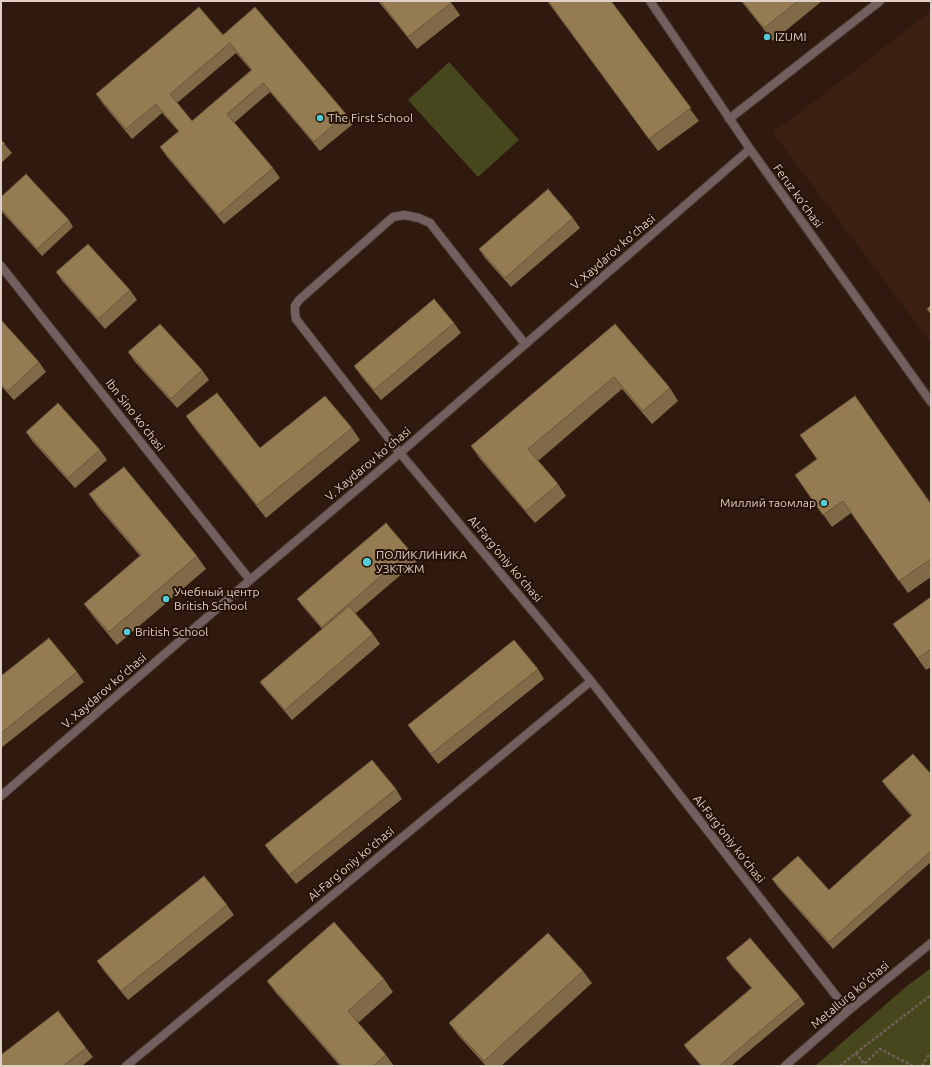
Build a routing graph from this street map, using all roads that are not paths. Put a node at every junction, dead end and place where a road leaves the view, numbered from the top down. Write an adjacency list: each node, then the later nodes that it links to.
1 (650, 1): 3 (street, Feruz ko‘chasi)
2 (880, 1): 3 (street)
3 (729, 118): 4 (street, Feruz ko‘chasi)
4 (750, 150): 6 (street, V. Xaydarov ko‘chasi); 7 (street, Feruz ko‘chasi)
5 (1, 266): 9 (street, Ibn Sino ko‘chasi)
6 (526, 344): 8 (street, V. Xaydarov ko‘chasi); 8 (street, Al-Farg‘oniy ko‘chasi)
7 (931, 402)
8 (400, 453): 9 (street, V. Xaydarov ko‘chasi); 10 (street, Al-Farg‘oniy ko‘chasi)
9 (250, 580): 11 (street, V. Xaydarov ko‘chasi)
10 (591, 681): 13 (street, Al-Farg‘oniy ko‘chasi); 14 (street, Al-Farg‘oniy ko‘chasi)
11 (1, 796)
12 (931, 943): 13 (street, Metallurg ko‘chasi)
13 (848, 1011): 15 (street, Metallurg ko‘chasi)
14 (126, 1066)
15 (785, 1066)

